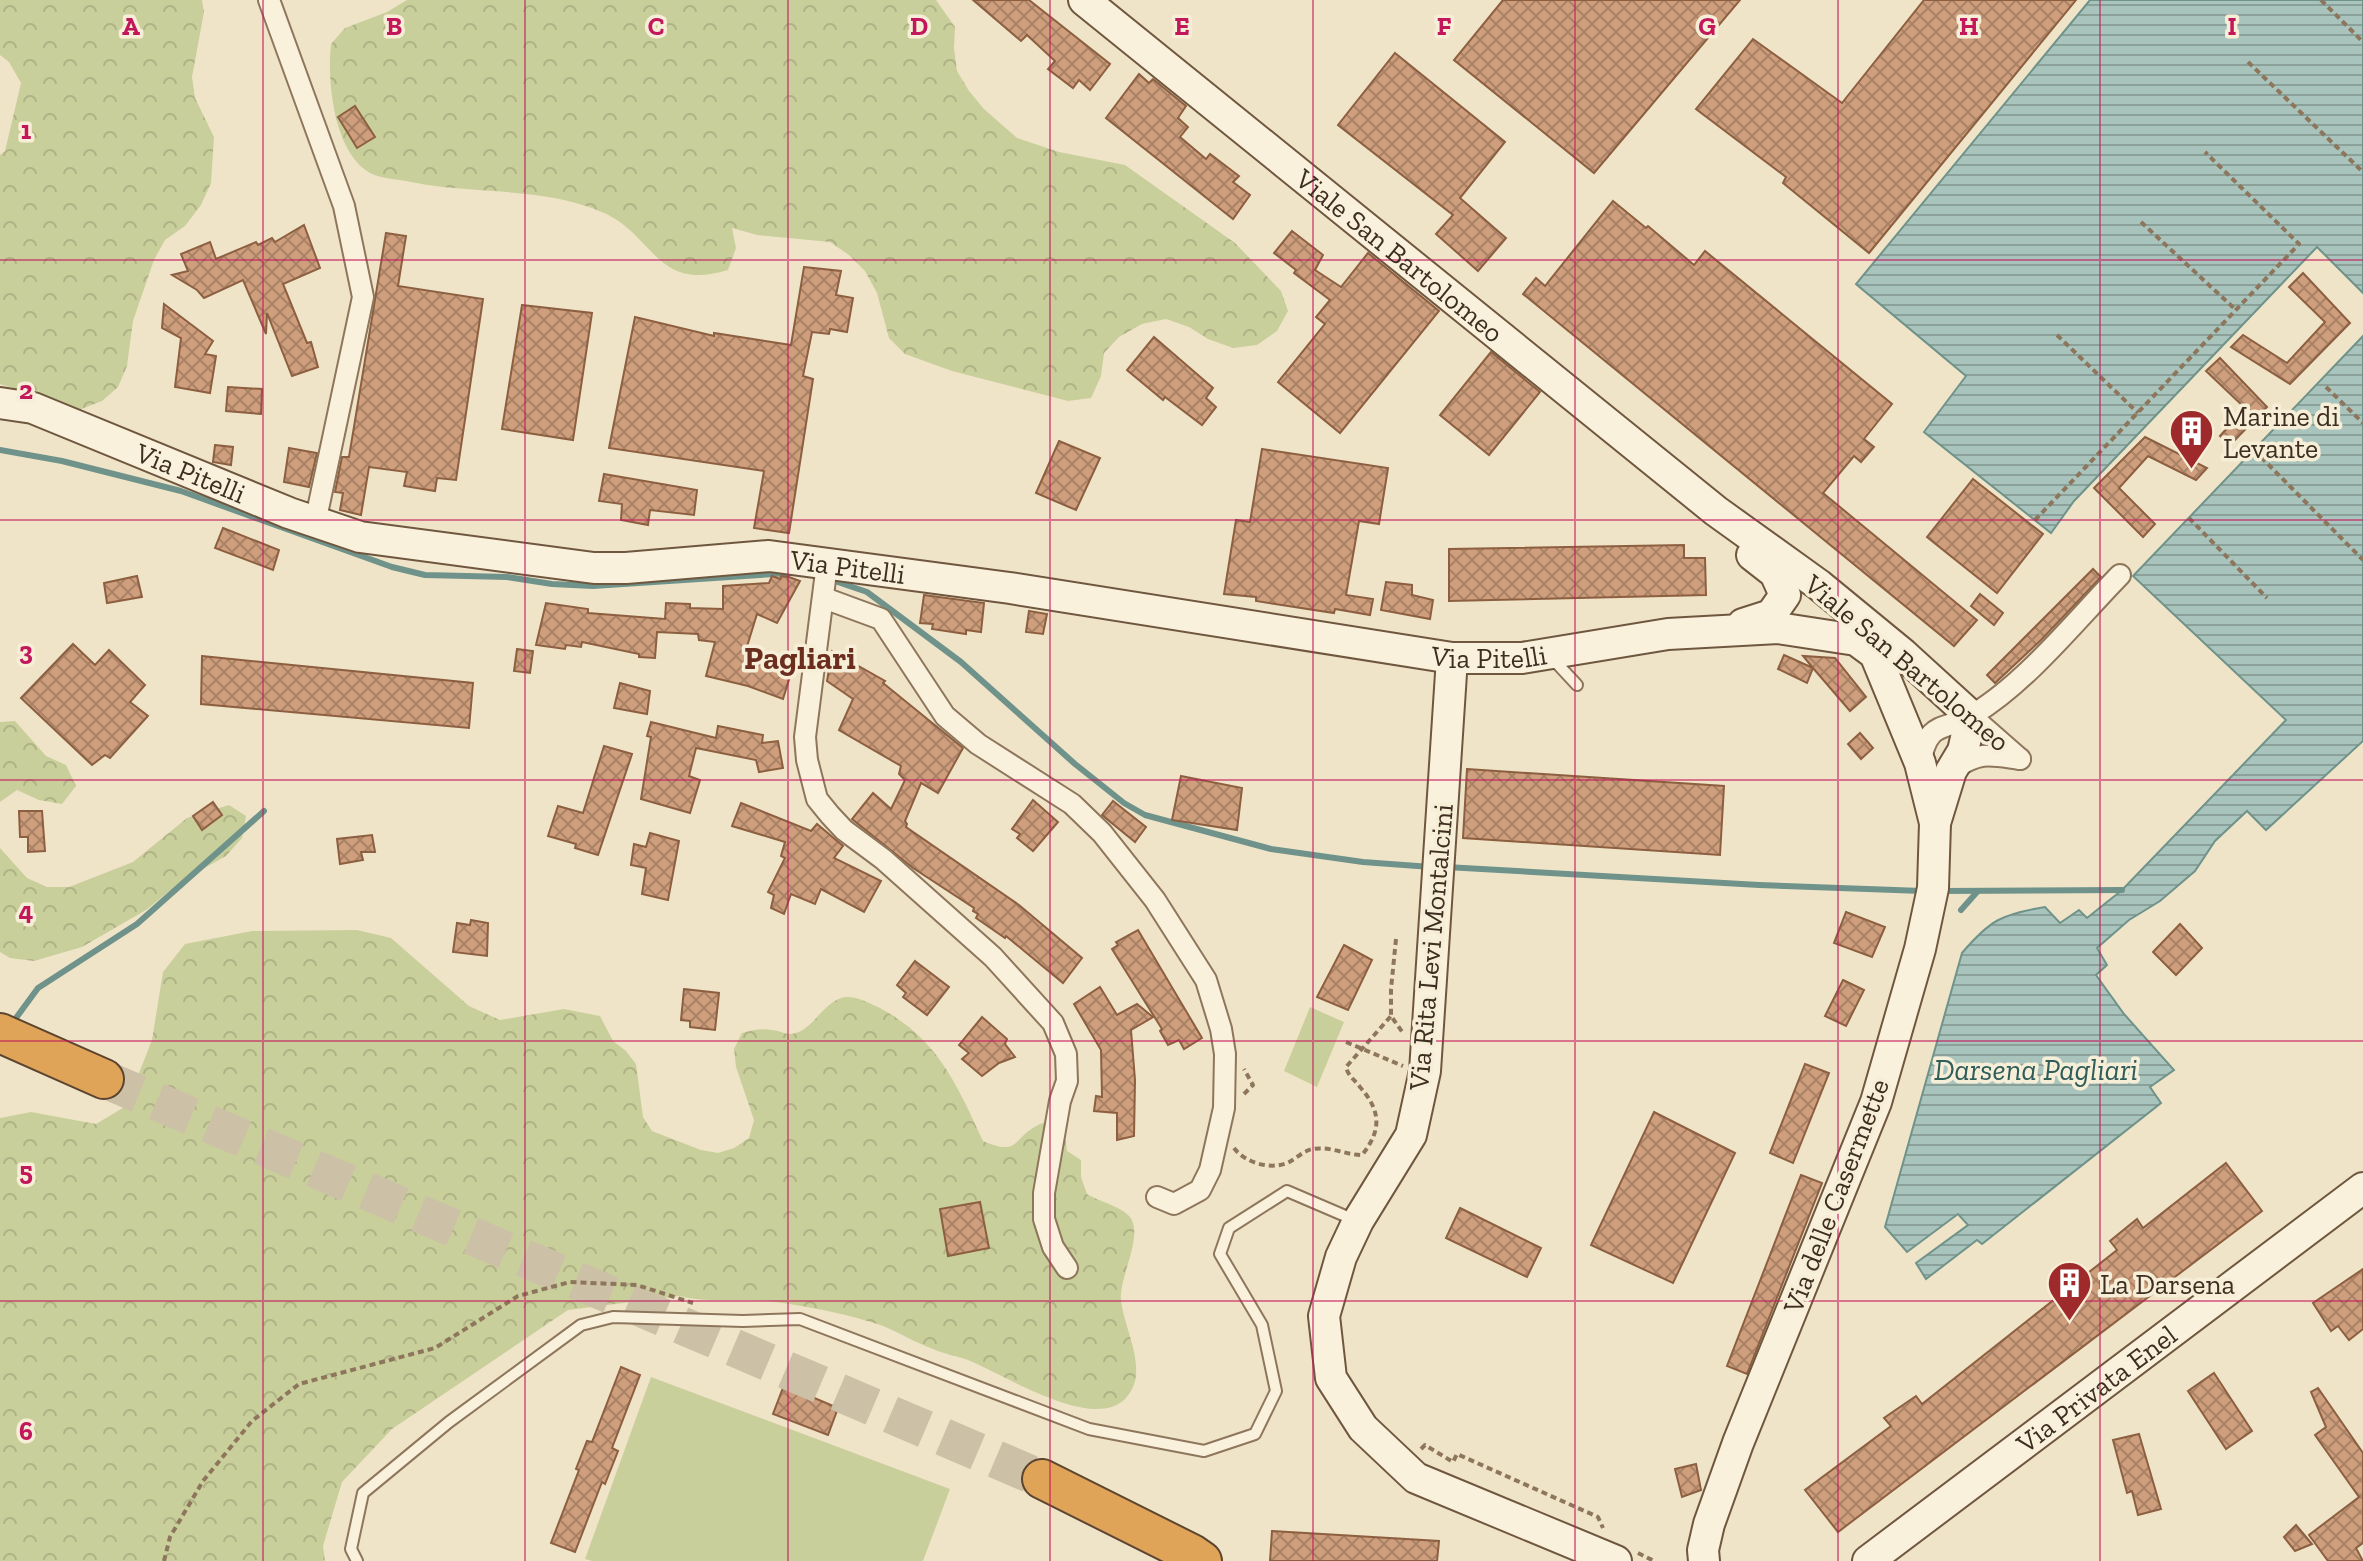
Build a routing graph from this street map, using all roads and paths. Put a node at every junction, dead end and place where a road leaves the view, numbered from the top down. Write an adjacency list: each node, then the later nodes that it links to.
1 (269, 0): 19 (street)
2 (1084, 0): 16 (main road, Viale San Bartolomeo)
3 (2321, 0): 4 (path)
4 (2363, 42)
5 (2248, 62): 7 (path)
6 (2205, 152): 9 (path)
7 (2363, 172)
8 (2141, 222): 9 (path)
9 (2236, 310): 13 (path)
10 (2057, 335): 13 (path)
11 (2326, 387): 14 (path)
12 (0, 403): 19 (main road, Via Pitelli)
13 (2138, 413): 18 (path)
14 (2363, 423)
15 (2254, 450): 20 (path)
16 (1716, 511): 21 (main road, Viale San Bartolomeo); 29 (main road, Viale San Bartolomeo)
17 (2189, 518): 24 (path)
18 (2035, 520)
19 (315, 523): 23 (main road, Via Pitelli)
20 (2363, 560)
21 (1775, 573): 25 (main road, Via Pitelli)
22 (2120, 575): 29 (street)
23 (825, 580): 27 (main road, Via Pitelli); 45 (street); 47 (street)
24 (2267, 598)
25 (1715, 632): 26 (main road, Via Pitelli); 30 (main road, Via Pitelli)
26 (1548, 653): 27 (main road, Via Pitelli); 28 (lane)
27 (1452, 658): 37 (main road, Via Rita Levi Montalcini)
28 (1577, 685)
29 (1971, 716): 30 (street); 31 (main road); 31 (street, Viale San Bartolomeo)
30 (1920, 763): 32 (main road)
31 (1951, 771): 32 (main road)
32 (1935, 823): 56 (main road, Via delle Casermette)
33 (1396, 939): 34 (path)
34 (1391, 1016): 37 (path); 38 (path)
35 (0, 1033): 41 (highway)
36 (1346, 1042): 38 (path)
37 (1427, 1043): 46 (main road, Via Rita Levi Montalcini)
38 (1361, 1048): 40 (path); 43 (path)
39 (1240, 1061): 42 (path)
40 (1413, 1070)
41 (104, 1079)
42 (1237, 1103)
43 (1231, 1144)
44 (2355, 1187): 57 (main road, Via Privata Enel)
45 (1157, 1197)
46 (1358, 1221): 51 (main road, Via Rita Levi Montalcini); 53 (lane)
47 (1067, 1268)
48 (695, 1304): 52 (path)
49 (1411, 1448): 51 (path)
50 (1042, 1479): 54 (highway)
51 (1623, 1552): 55 (path)
52 (164, 1561)
53 (357, 1561)
54 (1202, 1561)
55 (1654, 1561)
56 (1704, 1561)
57 (1868, 1561)

